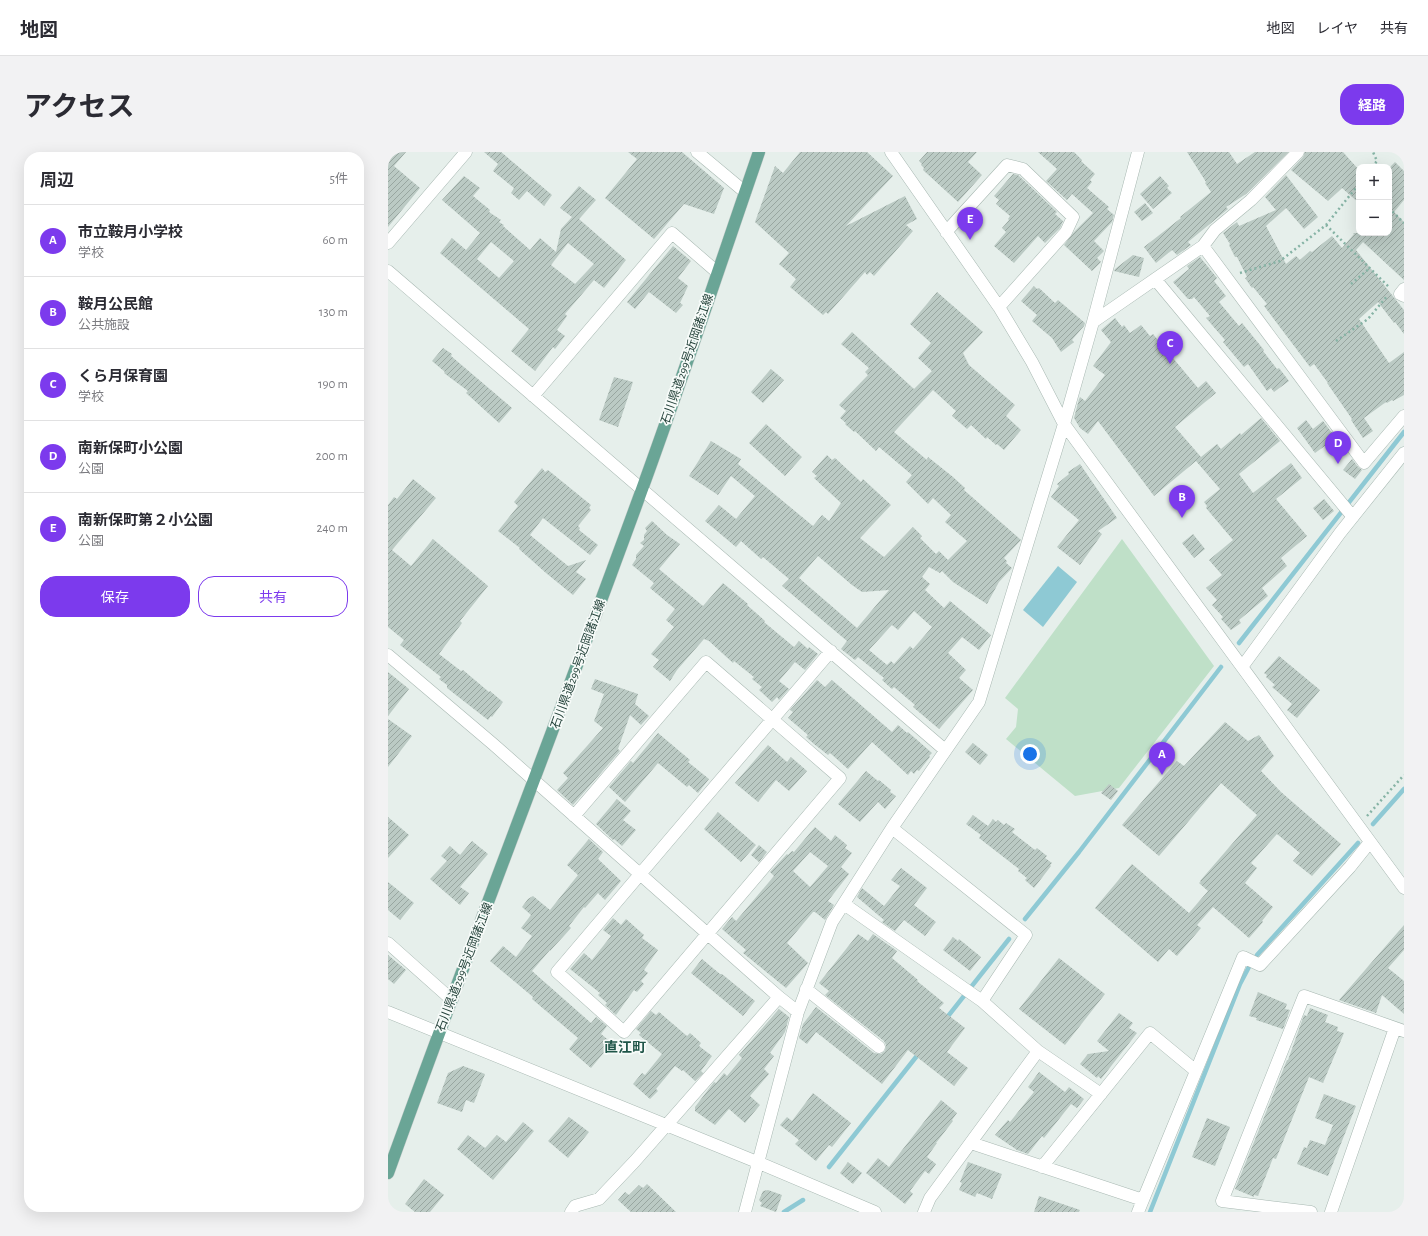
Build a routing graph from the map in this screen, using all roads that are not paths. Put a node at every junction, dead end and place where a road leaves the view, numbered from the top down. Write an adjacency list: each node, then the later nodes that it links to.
1 (466, 152): 9 (street)
2 (697, 152): 7 (street)
3 (759, 152): 7 (main road, 石川県道299号近岡諸江線)
4 (891, 152): 8 (street)
5 (1138, 152): 17 (street)
6 (1298, 152): 10 (street)
7 (745, 192): 12 (main road, 石川県道299号近岡諸江線)
8 (946, 232): 16 (street); 16 (street)
9 (388, 243)
10 (1203, 246): 13 (street); 19 (street)
11 (388, 271): 18 (street)
12 (717, 272): 18 (street); 22 (main road, 石川県道299号近岡諸江線)
13 (1155, 279): 17 (street); 23 (street)
14 (1404, 289): 15 (street)
15 (1404, 296)
16 (1000, 307): 20 (street)
17 (1093, 322): 20 (street)
18 (533, 396): 22 (street)
19 (1404, 416)
20 (1064, 424): 26 (street); 28 (street)
21 (1404, 453): 23 (street)
22 (642, 489): 24 (street); 29 (main road, 石川県道299号近岡諸江線)
23 (1353, 517): 26 (street)
24 (831, 651): 27 (street); 28 (street)
25 (388, 655): 29 (street)
26 (1242, 666): 32 (street)
27 (773, 718): 30 (street); 33 (street); 36 (street)
28 (945, 750): 31 (street)
29 (534, 781): 30 (street); 41 (main road, 石川県道299号近岡諸江線)
30 (574, 816): 33 (street)
31 (892, 828): 35 (street); 39 (street)
32 (1370, 842): 34 (street); 48 (street)
33 (640, 874): 36 (street); 36 (street)
34 (1404, 888)
35 (844, 904): 38 (street); 39 (street)
36 (708, 934): 40 (street)
37 (388, 943): 41 (street)
38 (806, 989): 43 (street); 46 (street)
39 (973, 994): 47 (street)
40 (779, 997): 43 (street); 50 (street)
41 (452, 1000): 45 (main road, 石川県道299号近岡諸江線)
42 (388, 1012): 45 (street)
43 (798, 1012): 52 (street)
44 (1400, 1030): 56 (street); 63 (street)
45 (439, 1032): 50 (street); 54 (main road, 石川県道299号近岡諸江線)
46 (879, 1047)
47 (1038, 1051): 49 (street); 51 (street)
48 (1196, 1071): 49 (street); 55 (street)
49 (1101, 1094): 53 (street)
50 (667, 1126): 52 (street); 57 (street)
51 (971, 1143): 53 (street); 60 (street)
52 (757, 1162): 58 (street); 59 (street)
53 (1042, 1167): 55 (street)
54 (388, 1173)
55 (1143, 1200): 61 (street)
56 (1252, 1208): 62 (street)
57 (571, 1212)
58 (745, 1212)
59 (875, 1212)
60 (924, 1212)
61 (1138, 1212)
62 (1311, 1212)
63 (1331, 1212)

